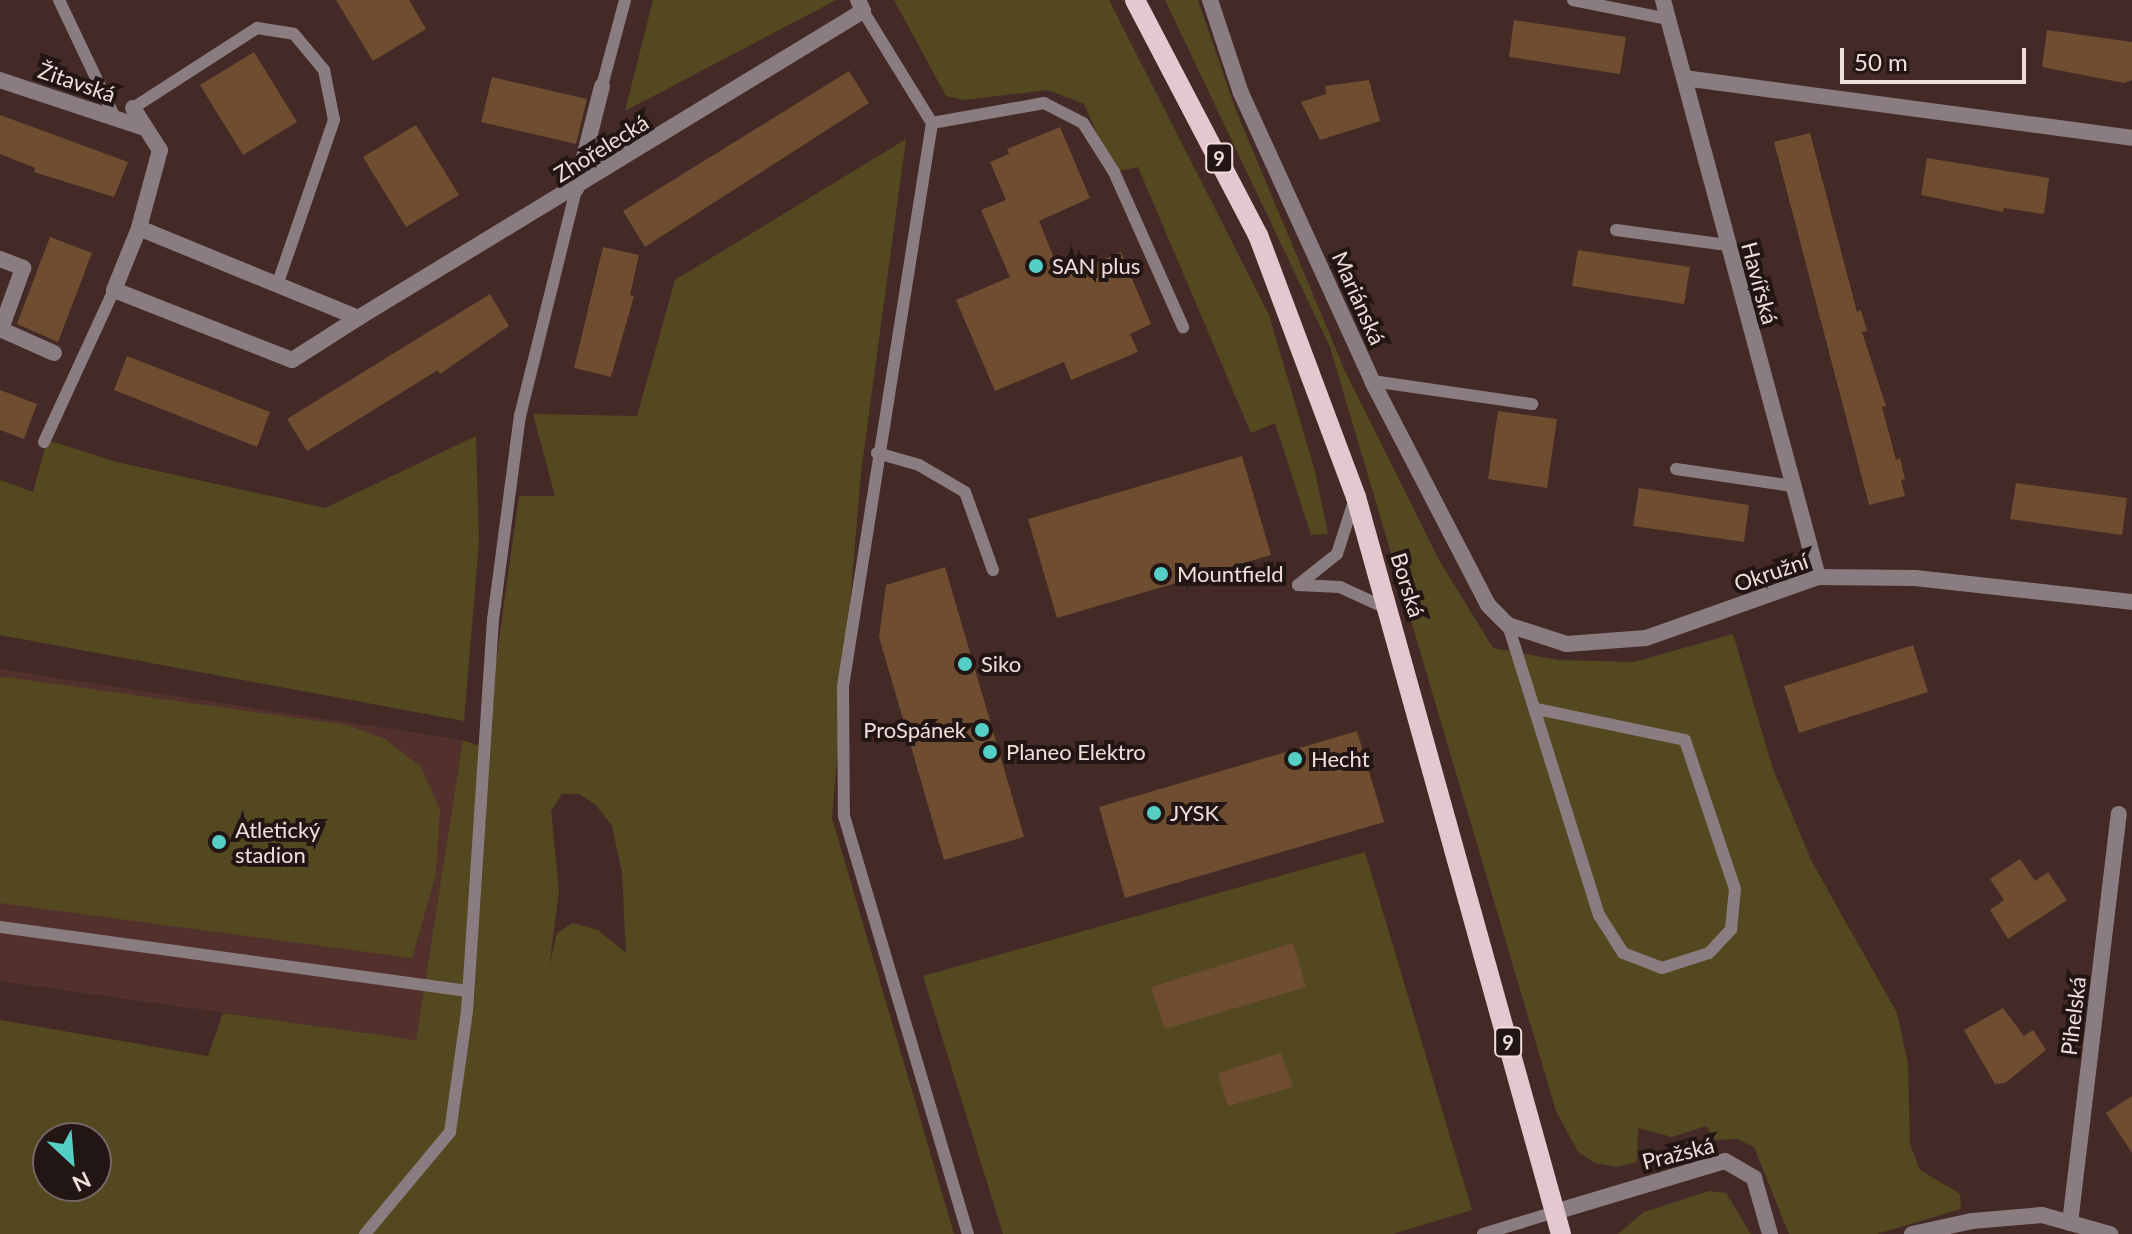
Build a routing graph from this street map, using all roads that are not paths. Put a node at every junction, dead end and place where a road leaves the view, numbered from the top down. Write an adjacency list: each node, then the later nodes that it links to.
1 (59, 0): 13 (lane)
2 (625, 0): 11 (lane)
3 (1135, 0): 34 (main road, Borská / 9)
4 (1210, 0): 28 (street, Mariánská)
5 (1573, 0): 8 (lane)
6 (1663, 0): 8 (street, Havířská)
7 (860, 5): 14 (lane); 17 (street, Zhořelecká)
8 (1668, 19): 9 (street, Havířská)
9 (1684, 78): 16 (street); 20 (street, Havířská)
10 (0, 80): 13 (street, Žitavská)
11 (602, 86): 17 (street)
12 (133, 108): 15 (street); 22 (lane)
13 (115, 118): 15 (street, Žitavská)
14 (932, 123): 25 (lane); 31 (lane)
15 (141, 127): 18 (street)
16 (2132, 138)
17 (576, 189): 24 (street, Zhořelecká); 44 (lane)
18 (139, 228): 22 (street); 23 (street)
19 (1616, 230): 20 (lane)
20 (1727, 245): 33 (street, Havířská)
21 (0, 259): 26 (street)
22 (278, 283): 24 (street)
23 (114, 290): 24 (street, Zhořelecká); 30 (lane)
24 (358, 318)
25 (1183, 327)
26 (0, 329): 27 (street)
27 (54, 353)
28 (1372, 381): 29 (lane); 38 (street, Mariánská)
29 (1532, 404)
30 (44, 442)
31 (877, 453): 35 (lane); 49 (lane)
32 (1676, 469): 33 (lane)
33 (1793, 486): 36 (street, Havířská)
34 (1356, 497): 39 (main road, Borská / 9); 39 (lane)
35 (993, 570)
36 (1818, 577): 37 (street, Okružní); 40 (street, Okružní)
37 (2132, 602)
38 (1488, 605): 40 (street, Okružní)
39 (1391, 610): 45 (main road, Borská / 9)
40 (1508, 625): 41 (lane)
41 (1536, 709): 41 (lane)
42 (2119, 814): 46 (street, Pihelská)
43 (0, 927): 44 (lane)
44 (468, 991): 48 (lane)
45 (1555, 1212): 50 (lane); 51 (main road, Borská / 9); 52 (street, Pražská)
46 (2070, 1223): 47 (street); 54 (street)
47 (1941, 1230): 53 (street)
48 (365, 1234)
49 (968, 1234)
50 (1483, 1234)
51 (1561, 1234)
52 (1770, 1234)
53 (1912, 1234)
54 (2110, 1234)

